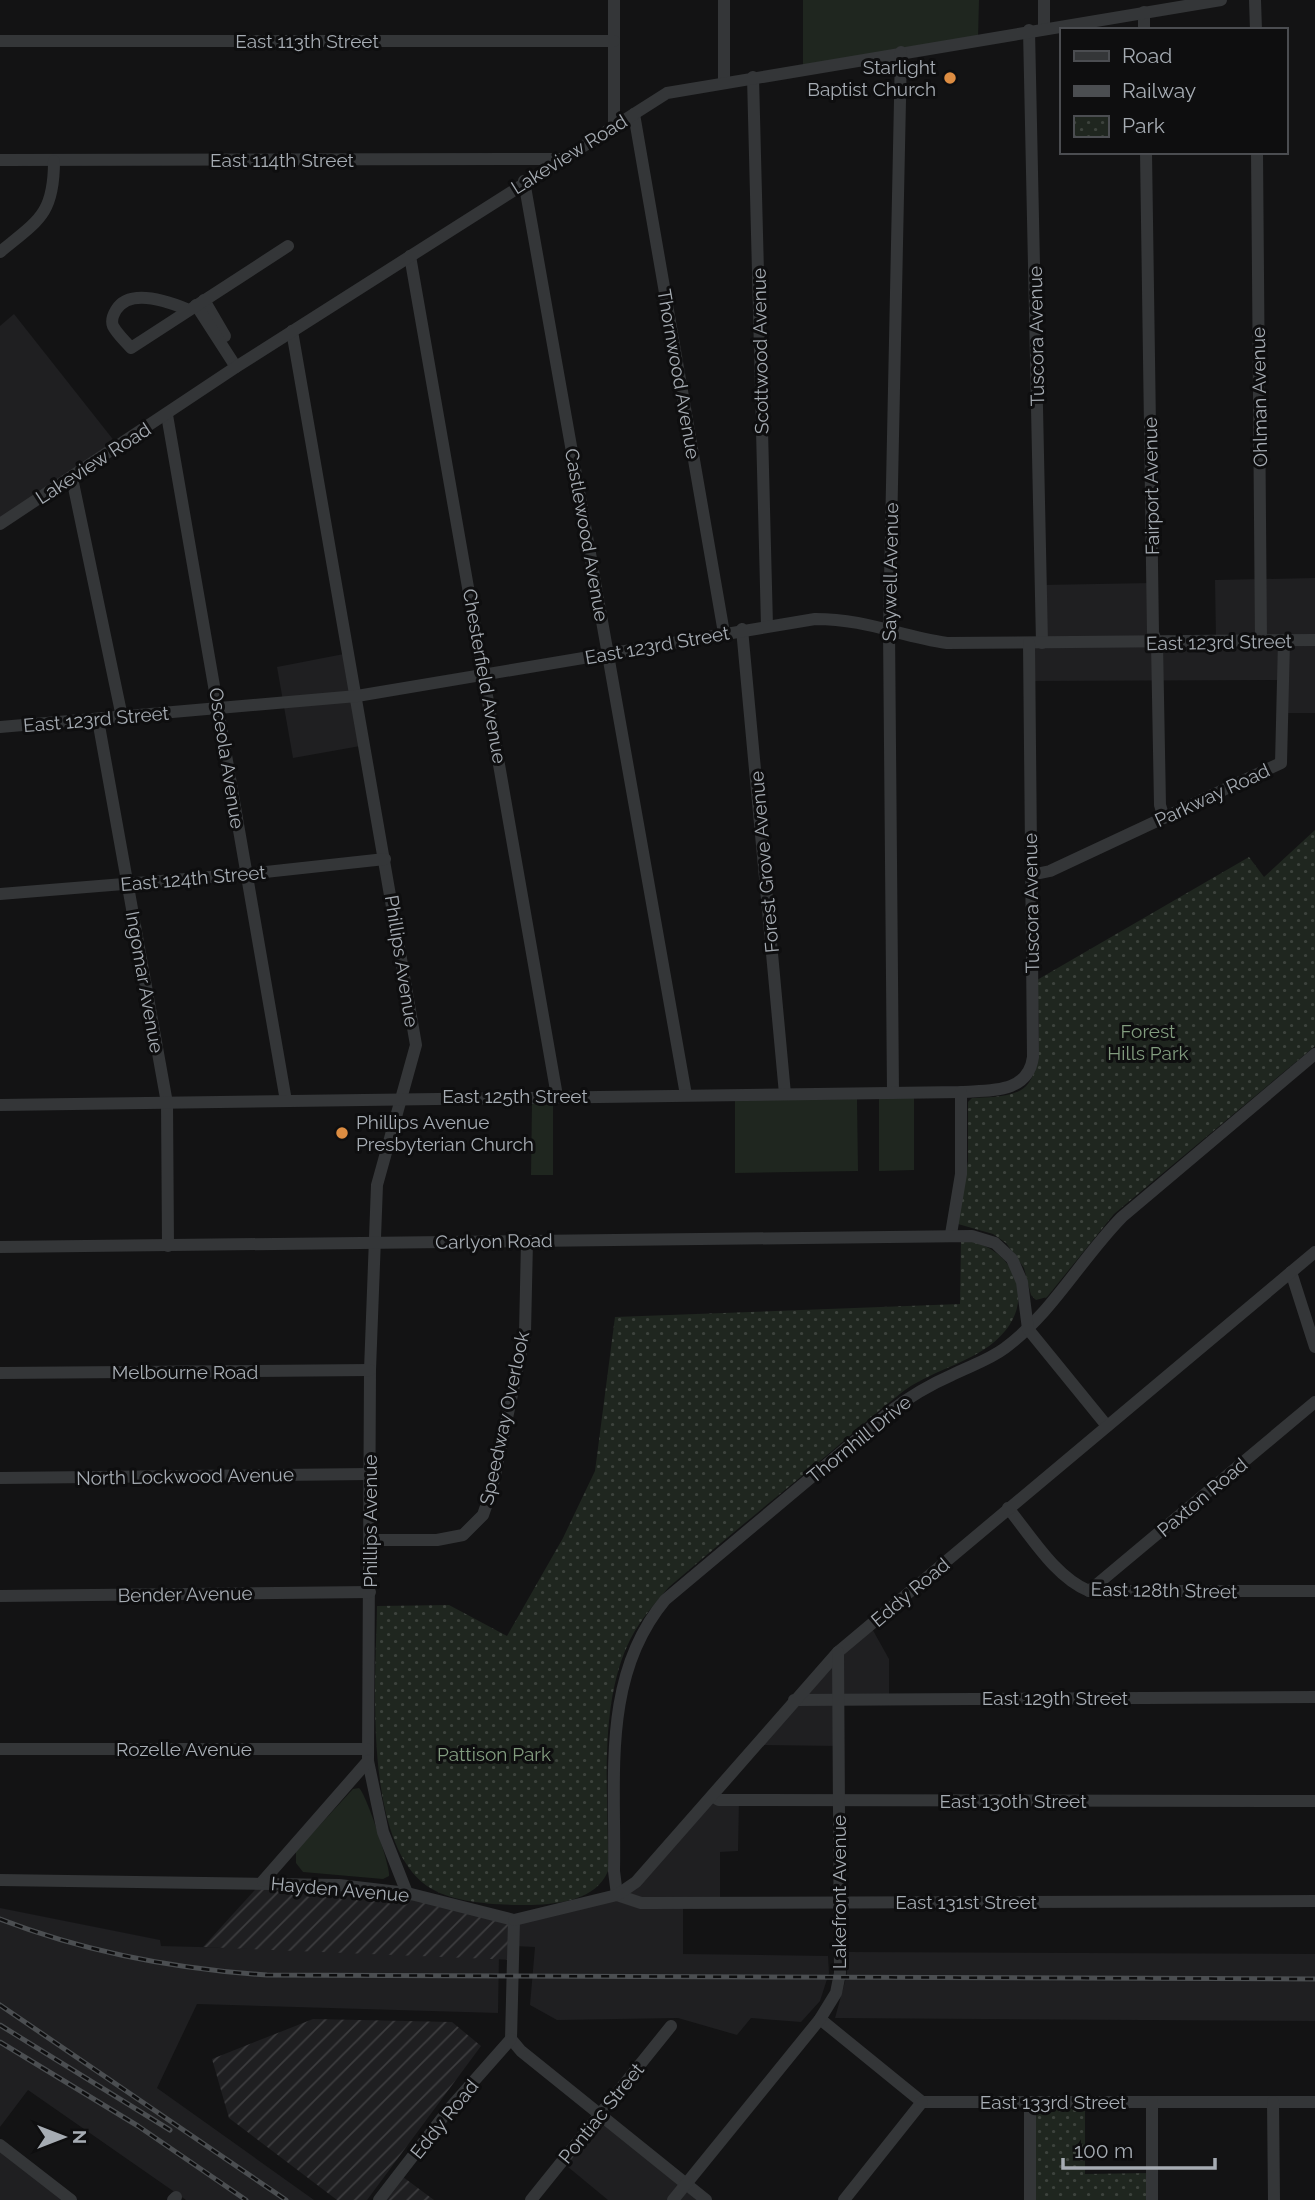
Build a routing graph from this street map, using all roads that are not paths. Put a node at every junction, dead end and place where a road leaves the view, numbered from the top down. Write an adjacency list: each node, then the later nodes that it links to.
1 (614, 0): 13 (street)
2 (724, 0): 16 (street)
3 (1044, 0): 8 (street)
4 (1221, 0): 6 (street, Lakeview Road)
5 (1255, 0): 10 (street)
6 (1182, 3): 7 (street, Lakeview Road)
7 (1144, 12): 8 (street, Lakeview Road); 9 (street)
8 (1044, 27): 11 (street, Lakeview Road)
9 (1144, 28)
10 (1256, 28)
11 (1029, 30): 14 (street, Lakeview Road); 41 (street, Tuscora Avenue)
12 (0, 41): 13 (street, East 113th Street)
13 (614, 41): 18 (street)
14 (901, 52): 15 (street, Lakeview Road); 36 (street, Saywell Avenue)
15 (753, 77): 16 (street, Lakeview Road); 34 (street, Scottwood Avenue)
16 (724, 82): 17 (street, Lakeview Road)
17 (634, 114): 18 (street, Lakeview Road); 37 (street, Thornwood Avenue)
18 (614, 127): 21 (street, Lakeview Road)
19 (1146, 154): 42 (street, Fairport Avenue)
20 (1257, 154): 39 (street, Ohlman Avenue)
21 (563, 159): 23 (street, East 114th Street); 24 (street, Lakeview Road)
22 (0, 160): 23 (street, East 114th Street)
23 (54, 161): 26 (street)
24 (524, 181): 27 (street, Lakeview Road); 43 (street, Castlewood Avenue)
25 (288, 246): 28 (street)
26 (0, 252)
27 (410, 256): 29 (street, Lakeview Road); 44 (street, Chesterfield Avenue)
28 (196, 305): 28 (street); 30 (street)
29 (292, 331): 30 (street, Lakeview Road); 45 (street, Phillips Avenue)
30 (239, 365): 31 (street, Lakeview Road)
31 (167, 415): 32 (street, Lakeview Road); 46 (street, Osceola Avenue)
32 (72, 478): 33 (street, Lakeview Road); 47 (street)
33 (0, 524)
34 (767, 626): 35 (street, East 123rd Street); 36 (street, East 123rd Street)
35 (742, 629): 37 (street, East 123rd Street); 60 (street, Forest Grove Avenue)
36 (889, 629): 41 (street, East 123rd Street); 59 (street, Saywell Avenue)
37 (724, 633): 43 (street, East 123rd Street)
38 (1315, 640): 40 (street, East 123rd Street)
39 (1261, 641): 40 (street, East 123rd Street); 42 (street, East 123rd Street)
40 (1283, 641): 50 (street, Parkway Road)
41 (1036, 643): 42 (street, East 123rd Street); 53 (street, Tuscora Avenue)
42 (1157, 643): 50 (street, Fairport Avenue)
43 (608, 653): 44 (street, East 123rd Street); 61 (street, Castlewood Avenue)
44 (485, 676): 45 (street, East 123rd Street); 62 (street, Chesterfield Avenue)
45 (357, 696): 46 (street, East 123rd Street); 51 (street, Phillips Avenue)
46 (220, 709): 47 (street, East 123rd Street); 52 (street, Osceola Avenue)
47 (122, 717): 48 (street, East 123rd Street)
48 (98, 720): 49 (street, East 123rd Street); 54 (street, Ingomar Avenue)
49 (0, 727)
50 (1164, 818): 53 (street, Parkway Road)
51 (385, 859): 52 (street, East 124th Street); 63 (street, Phillips Avenue)
52 (247, 874): 54 (street, East 124th Street); 64 (street, Osceola Avenue)
53 (1031, 874): 57 (street, Tuscora Avenue)
54 (128, 884): 55 (street, East 124th Street); 65 (street, Ingomar Avenue)
55 (0, 894)
56 (1315, 1054): 74 (street, Thornhill Drive)
57 (1026, 1077): 58 (street, East 125th Street)
58 (961, 1092): 59 (street, East 125th Street); 67 (street)
59 (893, 1093): 60 (street, East 125th Street)
60 (785, 1094): 61 (street, East 125th Street)
61 (686, 1095): 62 (street, East 125th Street)
62 (557, 1096): 63 (street, East 125th Street)
63 (400, 1097): 64 (street, East 125th Street); 69 (street, Phillips Avenue)
64 (286, 1101): 65 (street, East 125th Street)
65 (167, 1103): 66 (street, East 125th Street); 70 (street, Ingomar Avenue)
66 (0, 1105)
67 (951, 1234): 68 (street, Carlyon Road); 74 (street, Carlyon Road)
68 (527, 1241): 69 (street, Carlyon Road); 83 (street, Speedway Overlook)
69 (373, 1242): 70 (street, Carlyon Road); 76 (street, Phillips Avenue)
70 (168, 1246): 71 (street, Carlyon Road)
71 (0, 1247)
72 (1315, 1252): 73 (street, Eddy Road)
73 (1291, 1272): 75 (street); 79 (street, Eddy Road)
74 (1028, 1329): 79 (street); 100 (street, Thornhill Drive)
75 (1315, 1347)
76 (370, 1370): 77 (street, Melbourne Road); 80 (street, Phillips Avenue)
77 (0, 1373)
78 (1315, 1402): 84 (street, Paxton Road)
79 (1107, 1426): 82 (street, Eddy Road)
80 (370, 1474): 81 (street, North Lockwood Avenue); 83 (street, Phillips Avenue)
81 (0, 1478)
82 (1008, 1508): 84 (street, East 128th Street); 88 (street, Eddy Road)
83 (370, 1540): 86 (street, Phillips Avenue)
84 (1089, 1591): 85 (street, East 128th Street)
85 (1315, 1591)
86 (370, 1592): 87 (street, Bender Avenue); 93 (street, Phillips Avenue)
87 (0, 1596)
88 (838, 1652): 90 (street, Lakefront Avenue); 91 (street, Eddy Road)
89 (1315, 1697): 90 (street, East 129th Street)
90 (838, 1699): 91 (street, East 129th Street); 95 (street, Lakefront Avenue)
91 (794, 1700): 94 (street, Eddy Road)
92 (0, 1749): 93 (street, Rozelle Avenue)
93 (368, 1755): 98 (street); 99 (street, Phillips Avenue)
94 (712, 1796): 95 (street, East 130th Street); 100 (street, Eddy Road)
95 (838, 1800): 96 (street, East 130th Street); 102 (street, Lakefront Avenue)
96 (1315, 1801)
97 (0, 1880): 98 (street, Hayden Avenue)
98 (263, 1881): 99 (street, Hayden Avenue)
99 (407, 1893): 103 (street, Hayden Avenue)
100 (618, 1895): 102 (street, East 131st Street); 103 (street, Eddy Road)
101 (1315, 1901): 102 (street, East 131st Street)
102 (840, 1902): 104 (street, Lakefront Avenue)
103 (514, 1920): 106 (street)
104 (820, 2019): 107 (street); 114 (street, Lakefront Avenue)
105 (671, 2026): 112 (street, Pontiac Street)
106 (511, 2039): 112 (street); 116 (street, Eddy Road)
107 (922, 2102): 108 (street, East 133rd Street); 120 (street)
108 (1030, 2102): 109 (street, East 133rd Street); 121 (street)
109 (1152, 2102): 110 (street, East 133rd Street); 122 (street)
110 (1273, 2102): 111 (street, East 133rd Street); 123 (street)
111 (1315, 2102)
112 (599, 2116): 114 (street); 117 (street, Pontiac Street)
113 (0, 2145): 115 (street)
114 (685, 2185): 118 (street, Lakefront Avenue); 119 (street)
115 (71, 2200)
116 (379, 2200)
117 (531, 2200)
118 (673, 2200)
119 (706, 2200)
120 (844, 2200)
121 (1030, 2200)
122 (1152, 2200)
123 (1274, 2200)

